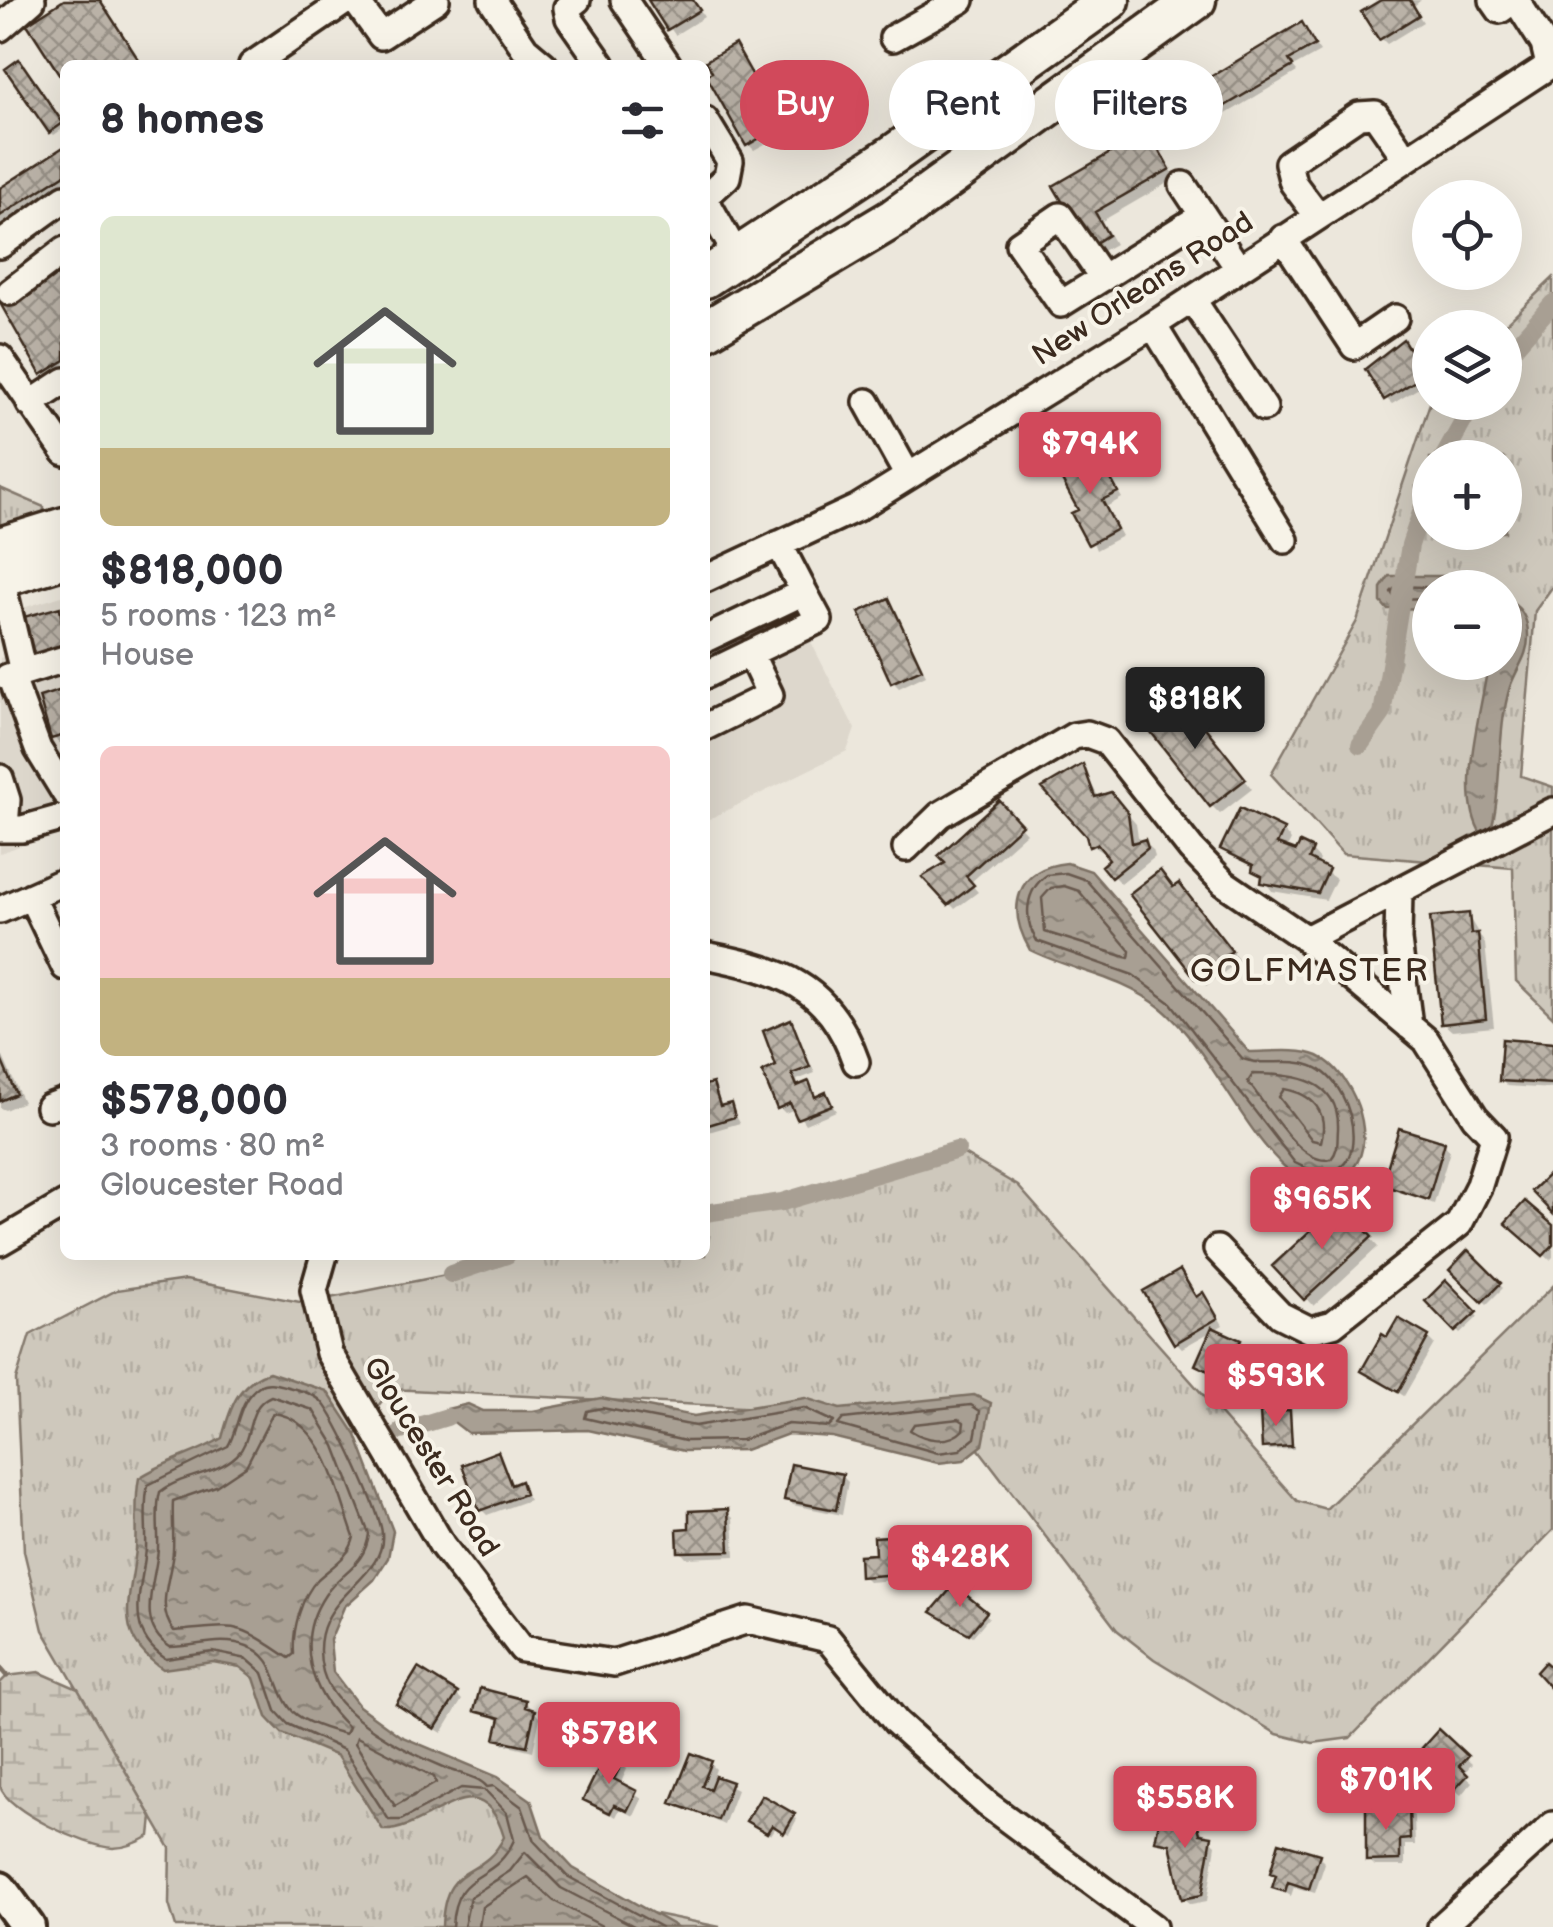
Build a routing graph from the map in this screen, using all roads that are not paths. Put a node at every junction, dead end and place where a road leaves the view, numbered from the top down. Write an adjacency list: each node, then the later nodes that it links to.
1 (32, 0): 14 (street)
2 (347, 0): 16 (street)
3 (355, 0): 4 (street)
4 (436, 0)
5 (492, 0): 17 (street)
6 (577, 0): 18 (street)
7 (624, 0): 19 (street)
8 (960, 0): 13 (street)
9 (1110, 0): 32 (highway)
10 (1196, 0): 39 (highway)
11 (1493, 0): 12 (street)
12 (1515, 0): 20 (street)
13 (925, 8): 15 (street)
14 (0, 28)
15 (893, 38)
16 (259, 60)
17 (538, 60)
18 (598, 60)
19 (665, 60)
20 (1551, 64): 22 (street, New Orleans Road)
21 (710, 128): 24 (street)
22 (1405, 157): 28 (street, New Orleans Road); 28 (street)
23 (1183, 185): 27 (street)
24 (710, 193)
25 (710, 207): 32 (street)
26 (57, 212): 30 (street); 33 (street)
27 (1203, 215): 34 (street); 36 (street)
28 (1317, 215): 29 (street, New Orleans Road)
29 (1283, 238): 34 (street, New Orleans Road); 40 (street)
30 (0, 245)
31 (60, 254): 37 (street)
32 (738, 258): 35 (highway); 39 (highway)
33 (0, 263)
34 (1238, 268): 38 (street, New Orleans Road)
35 (710, 275)
36 (1102, 278)
37 (10, 292)
38 (1192, 299): 41 (street, New Orleans Road); 48 (street)
39 (740, 311): 42 (highway)
40 (1396, 318)
41 (1153, 325): 50 (street, New Orleans Road); 51 (street)
42 (710, 328)
43 (0, 358): 44 (street)
44 (7, 377): 47 (street)
45 (60, 383): 47 (street)
46 (867, 402): 50 (street)
47 (30, 404): 49 (street)
48 (1264, 408)
49 (57, 423)
50 (908, 476): 52 (street, New Orleans Road)
51 (1284, 540)
52 (780, 544): 56 (street, New Orleans Road); 58 (street)
53 (0, 546): 54 (highway)
54 (60, 553)
55 (60, 555): 57 (highway)
56 (710, 577)
57 (0, 578): 63 (street)
58 (804, 592): 59 (street); 60 (street)
59 (710, 638)
60 (750, 653): 62 (street); 64 (street)
61 (60, 661): 63 (street)
62 (710, 673)
63 (11, 676): 65 (street)
64 (710, 724)
65 (58, 764)
66 (0, 778): 69 (street)
67 (1553, 812): 72 (street)
68 (60, 818): 69 (street)
69 (3, 828)
70 (906, 848): 75 (street)
71 (60, 883): 73 (street)
72 (1399, 891): 75 (street); 78 (street)
73 (31, 896): 74 (street); 77 (street)
74 (0, 910)
75 (1306, 939): 78 (street)
76 (710, 955): 79 (street)
77 (60, 957)
78 (1409, 1026): 82 (street)
79 (856, 1062)
80 (60, 1207): 81 (street)
81 (0, 1242)
82 (1218, 1249)
83 (323, 1260): 87 (street, Gloucester Road)
84 (1553, 1826): 88 (street)
85 (0, 1889): 86 (main road)
86 (28, 1927)
87 (1153, 1927)
88 (1440, 1927)

